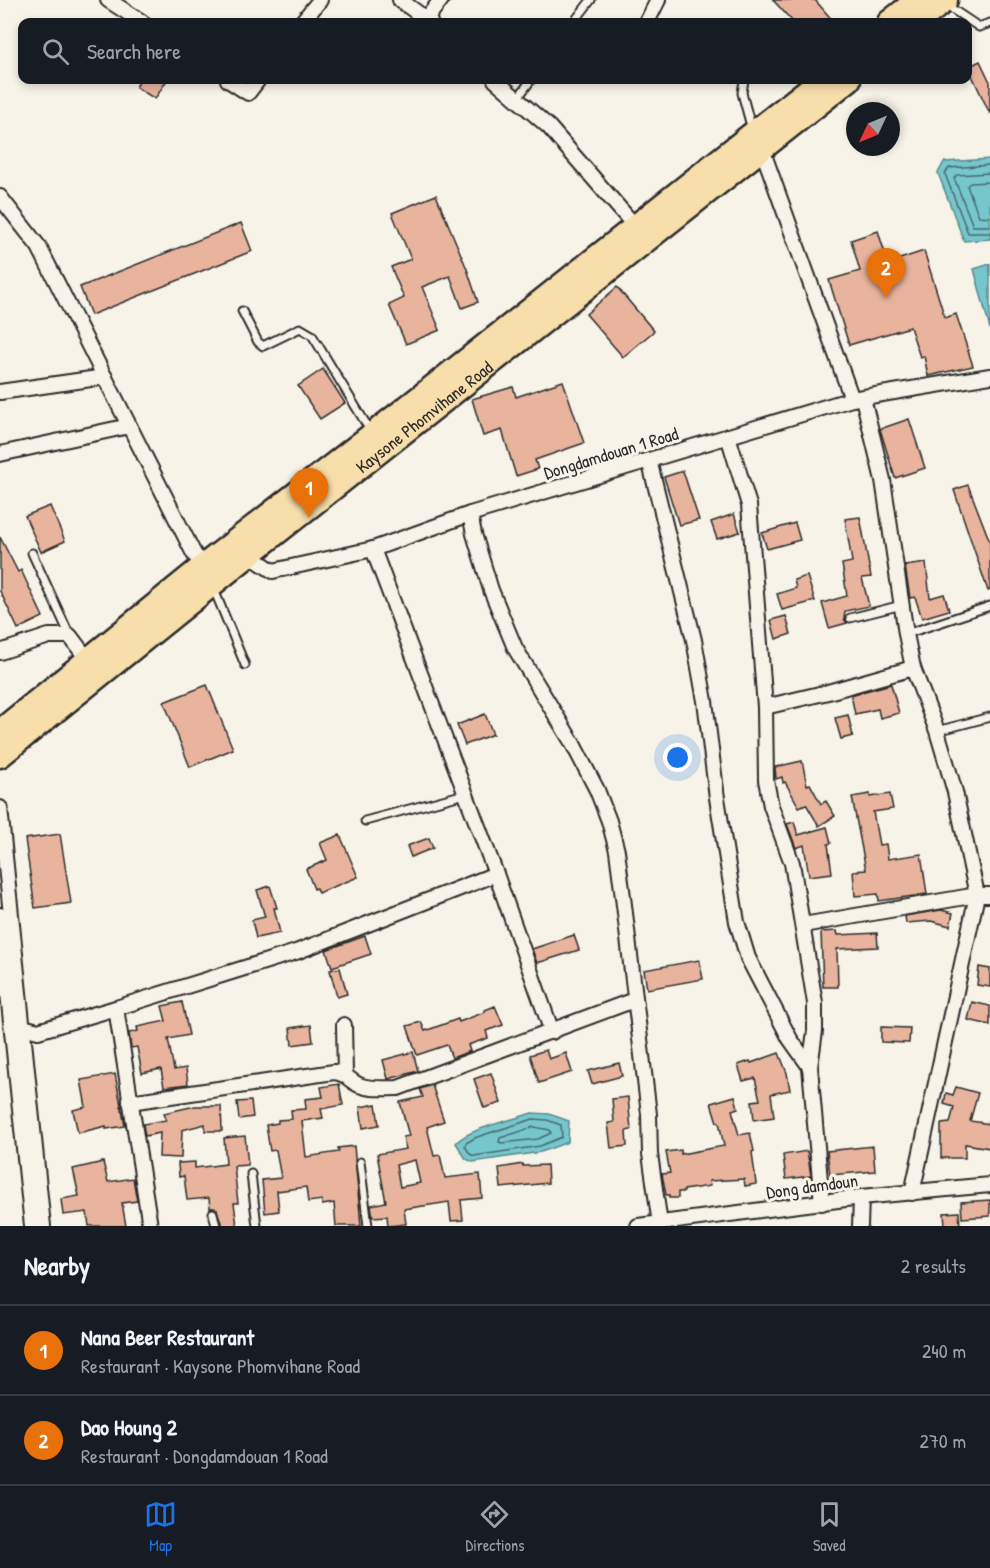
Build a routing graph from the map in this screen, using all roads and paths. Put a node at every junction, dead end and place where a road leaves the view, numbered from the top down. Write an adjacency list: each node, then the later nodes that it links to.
1 (108, 0): 8 (street)
2 (320, 0): 9 (street)
3 (400, 0): 10 (street)
4 (441, 0): 11 (street)
5 (591, 0): 12 (lane)
6 (658, 0): 13 (street)
7 (929, 6): 14 (highway); 15 (lane)
8 (136, 18)
9 (305, 18)
10 (424, 18)
11 (430, 18)
12 (577, 18)
13 (649, 18)
14 (900, 18)
15 (958, 18)
16 (990, 23): 17 (lane)
17 (972, 24)
18 (234, 84): 19 (street)
19 (255, 84)
20 (500, 84): 24 (street)
21 (528, 84): 24 (lane)
22 (743, 84): 25 (lane)
23 (815, 87): 25 (highway, Kaysone Phomvihane Road)
24 (517, 99): 27 (street)
25 (758, 141): 27 (highway, Kaysone Phomvihane Road); 32 (street)
26 (0, 197): 30 (street)
27 (641, 233): 34 (highway, Kaysone Phomvihane Road); 41 (highway, Kaysone Phomvihane Road)
28 (242, 311): 34 (lane)
29 (990, 376): 32 (street, Dongdamdouan 1 Road)
30 (105, 377): 31 (street); 33 (street)
31 (0, 392)
32 (857, 398): 35 (street, Dongdamdouan 1 Road); 43 (street)
33 (129, 426): 36 (street); 42 (street)
34 (372, 434): 42 (highway, Kaysone Phomvihane Road)
35 (728, 436): 37 (street, Dongdamdouan 1 Road); 52 (street)
36 (0, 454)
37 (649, 460): 38 (street, Dongdamdouan 1 Road); 71 (street)
38 (470, 514): 39 (street, Dongdamdouan 1 Road); 65 (street)
39 (373, 549): 41 (street, Dongdamdouan 1 Road); 57 (street)
40 (32, 553): 47 (lane)
41 (249, 555): 42 (highway, Kaysone Phomvihane Road)
42 (208, 575): 49 (highway, Kaysone Phomvihane Road); 50 (lane); 56 (highway, Kaysone Phomvihane Road)
43 (902, 605): 45 (lane); 46 (street)
44 (990, 606): 46 (lane)
45 (850, 618)
46 (906, 634): 51 (street)
47 (70, 636): 48 (street); 49 (street)
48 (0, 652)
49 (88, 660): 54 (highway, Kaysone Phomvihane Road)
50 (245, 666)
51 (913, 668): 52 (street); 55 (street)
52 (765, 707): 63 (street)
53 (990, 717): 55 (lane)
54 (0, 731)
55 (937, 731): 61 (street)
56 (0, 756)
57 (465, 794): 59 (lane); 60 (street)
58 (0, 808): 64 (street)
59 (365, 821)
60 (496, 873): 67 (street); 70 (street)
61 (983, 895): 63 (street); 77 (street)
62 (0, 915): 64 (street)
63 (802, 925): 71 (street)
64 (6, 946): 66 (street); 69 (street)
65 (634, 1000): 70 (street); 81 (street)
66 (5, 1006): 82 (street)
67 (116, 1008): 69 (street); 73 (street)
68 (344, 1025): 72 (street)
69 (23, 1027): 83 (street)
70 (552, 1032): 72 (street)
71 (810, 1067): 79 (street)
72 (345, 1074): 73 (street)
73 (130, 1102): 84 (street)
74 (360, 1162): 87 (lane)
75 (251, 1174): 86 (lane)
76 (990, 1185): 77 (street, Dong damdoun)
77 (912, 1193): 78 (street, Dong damdoun)
78 (861, 1197): 79 (street, Dong damdoun); 89 (street)
79 (822, 1203): 81 (street, Dong damdoun)
80 (213, 1213): 85 (lane)
81 (660, 1224): 88 (street, Dong damdoun)
82 (32, 1226)
83 (43, 1226)
84 (150, 1226)
85 (216, 1226)
86 (257, 1226)
87 (368, 1226)
88 (638, 1226)
89 (860, 1226)

